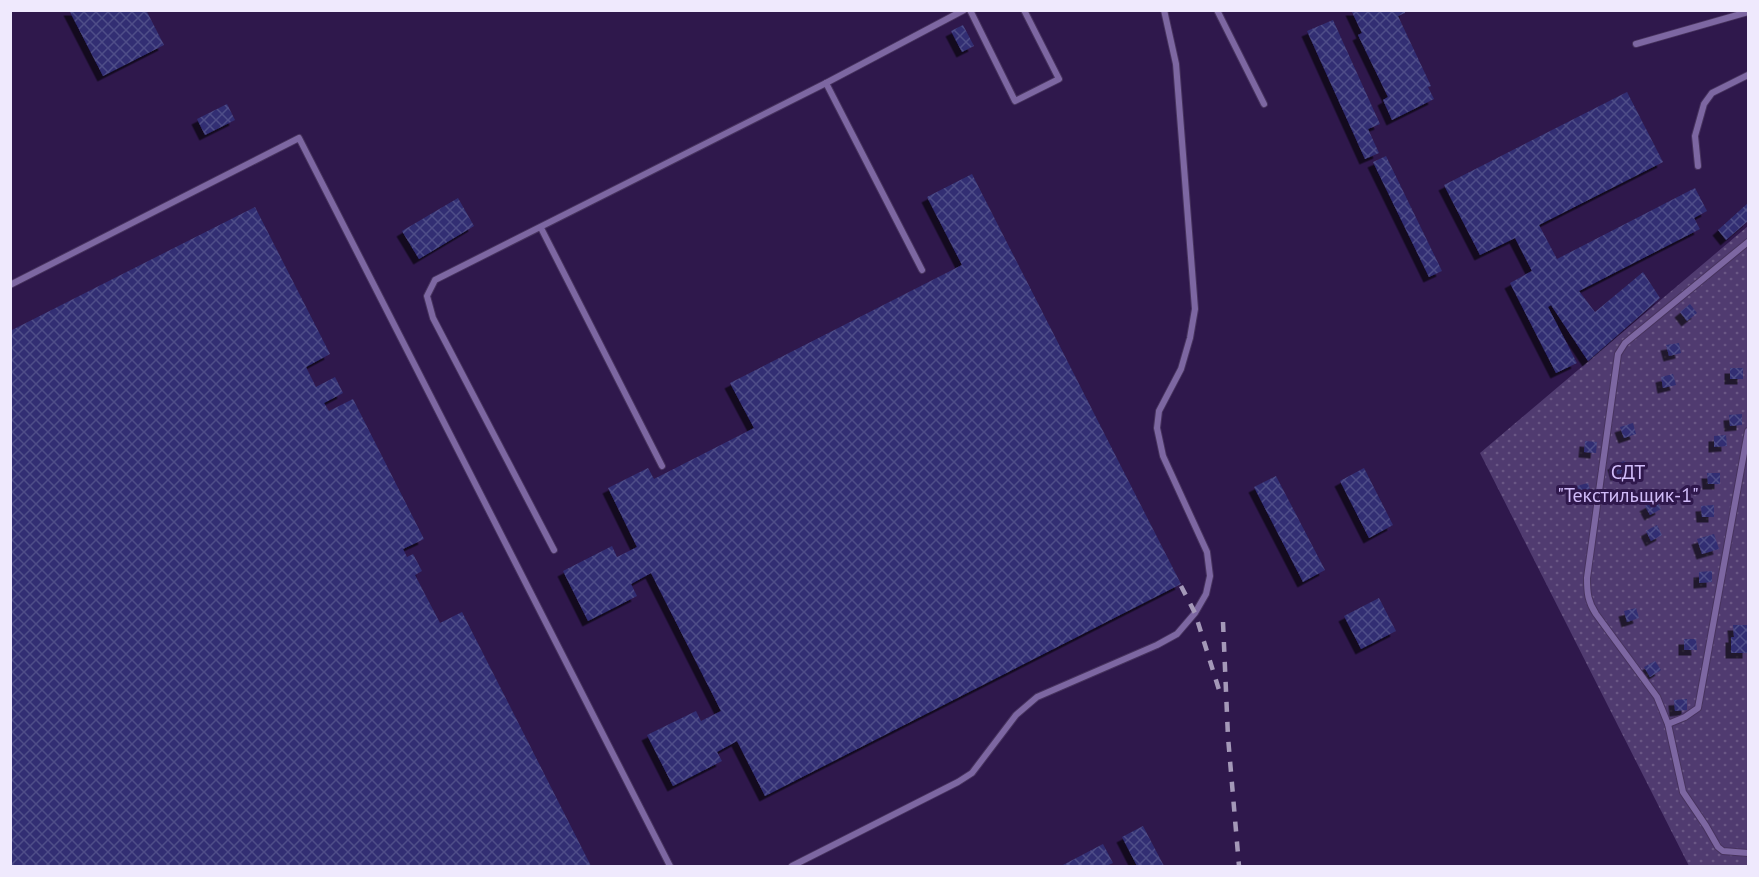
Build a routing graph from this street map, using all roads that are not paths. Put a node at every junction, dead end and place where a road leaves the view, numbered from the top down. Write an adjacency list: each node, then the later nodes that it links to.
1 (964, 10): 9 (lane)
2 (970, 10): 3 (lane)
3 (1024, 10)
4 (1164, 10): 22 (lane)
5 (1217, 10): 10 (lane)
6 (1749, 12): 7 (lane)
7 (1636, 44)
8 (1749, 75): 11 (lane)
9 (826, 83): 12 (lane); 14 (lane)
10 (1264, 104)
11 (1698, 166)
12 (541, 228): 17 (lane); 18 (lane)
13 (1749, 242): 19 (lane)
14 (922, 270)
15 (10, 285): 21 (lane)
16 (1749, 431): 19 (lane)
17 (662, 466)
18 (554, 550)
19 (1668, 724): 20 (lane)
20 (1749, 853)
21 (670, 867)
22 (792, 867)

